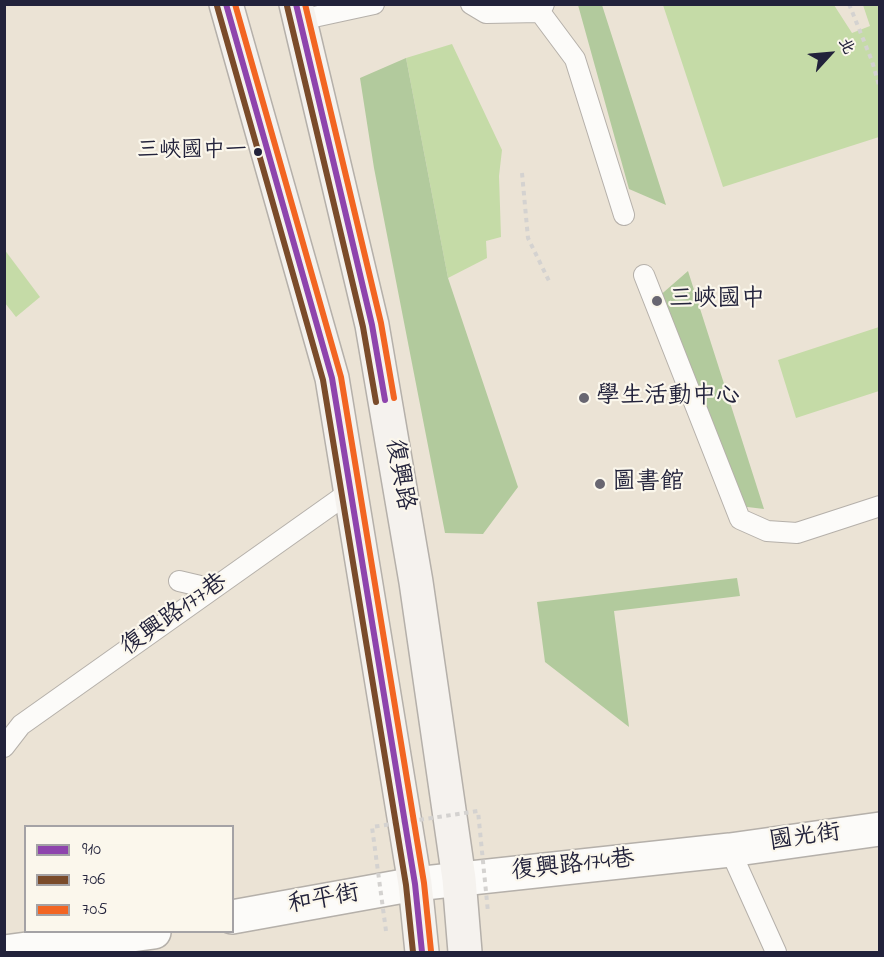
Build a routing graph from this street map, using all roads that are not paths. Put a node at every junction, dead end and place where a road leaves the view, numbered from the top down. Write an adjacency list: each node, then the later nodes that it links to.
1 (226, 4): 8 (main road, 復興路)
2 (374, 4): 5 (lane)
3 (471, 4): 4 (lane)
4 (542, 8): 6 (lane)
5 (298, 12): 15 (main road, 復興路)
6 (624, 215)
7 (644, 276): 9 (lane)
8 (351, 491): 11 (lane, 復興路177巷); 16 (main road, 復興路)
9 (879, 506)
10 (179, 581): 11 (lane)
11 (213, 589): 12 (lane, 復興路177巷)
12 (4, 747)
13 (879, 829): 14 (street, 國光街)
14 (730, 850): 15 (street, 復興路174巷); 22 (lane)
15 (459, 879): 16 (street, 復興路174巷); 21 (main road, 復興路)
16 (415, 884): 17 (street, 和平街); 20 (main road, 復興路)
17 (234, 917)
18 (146, 933): 19 (street)
19 (4, 952)
20 (422, 952)
21 (465, 952)
22 (776, 952)

